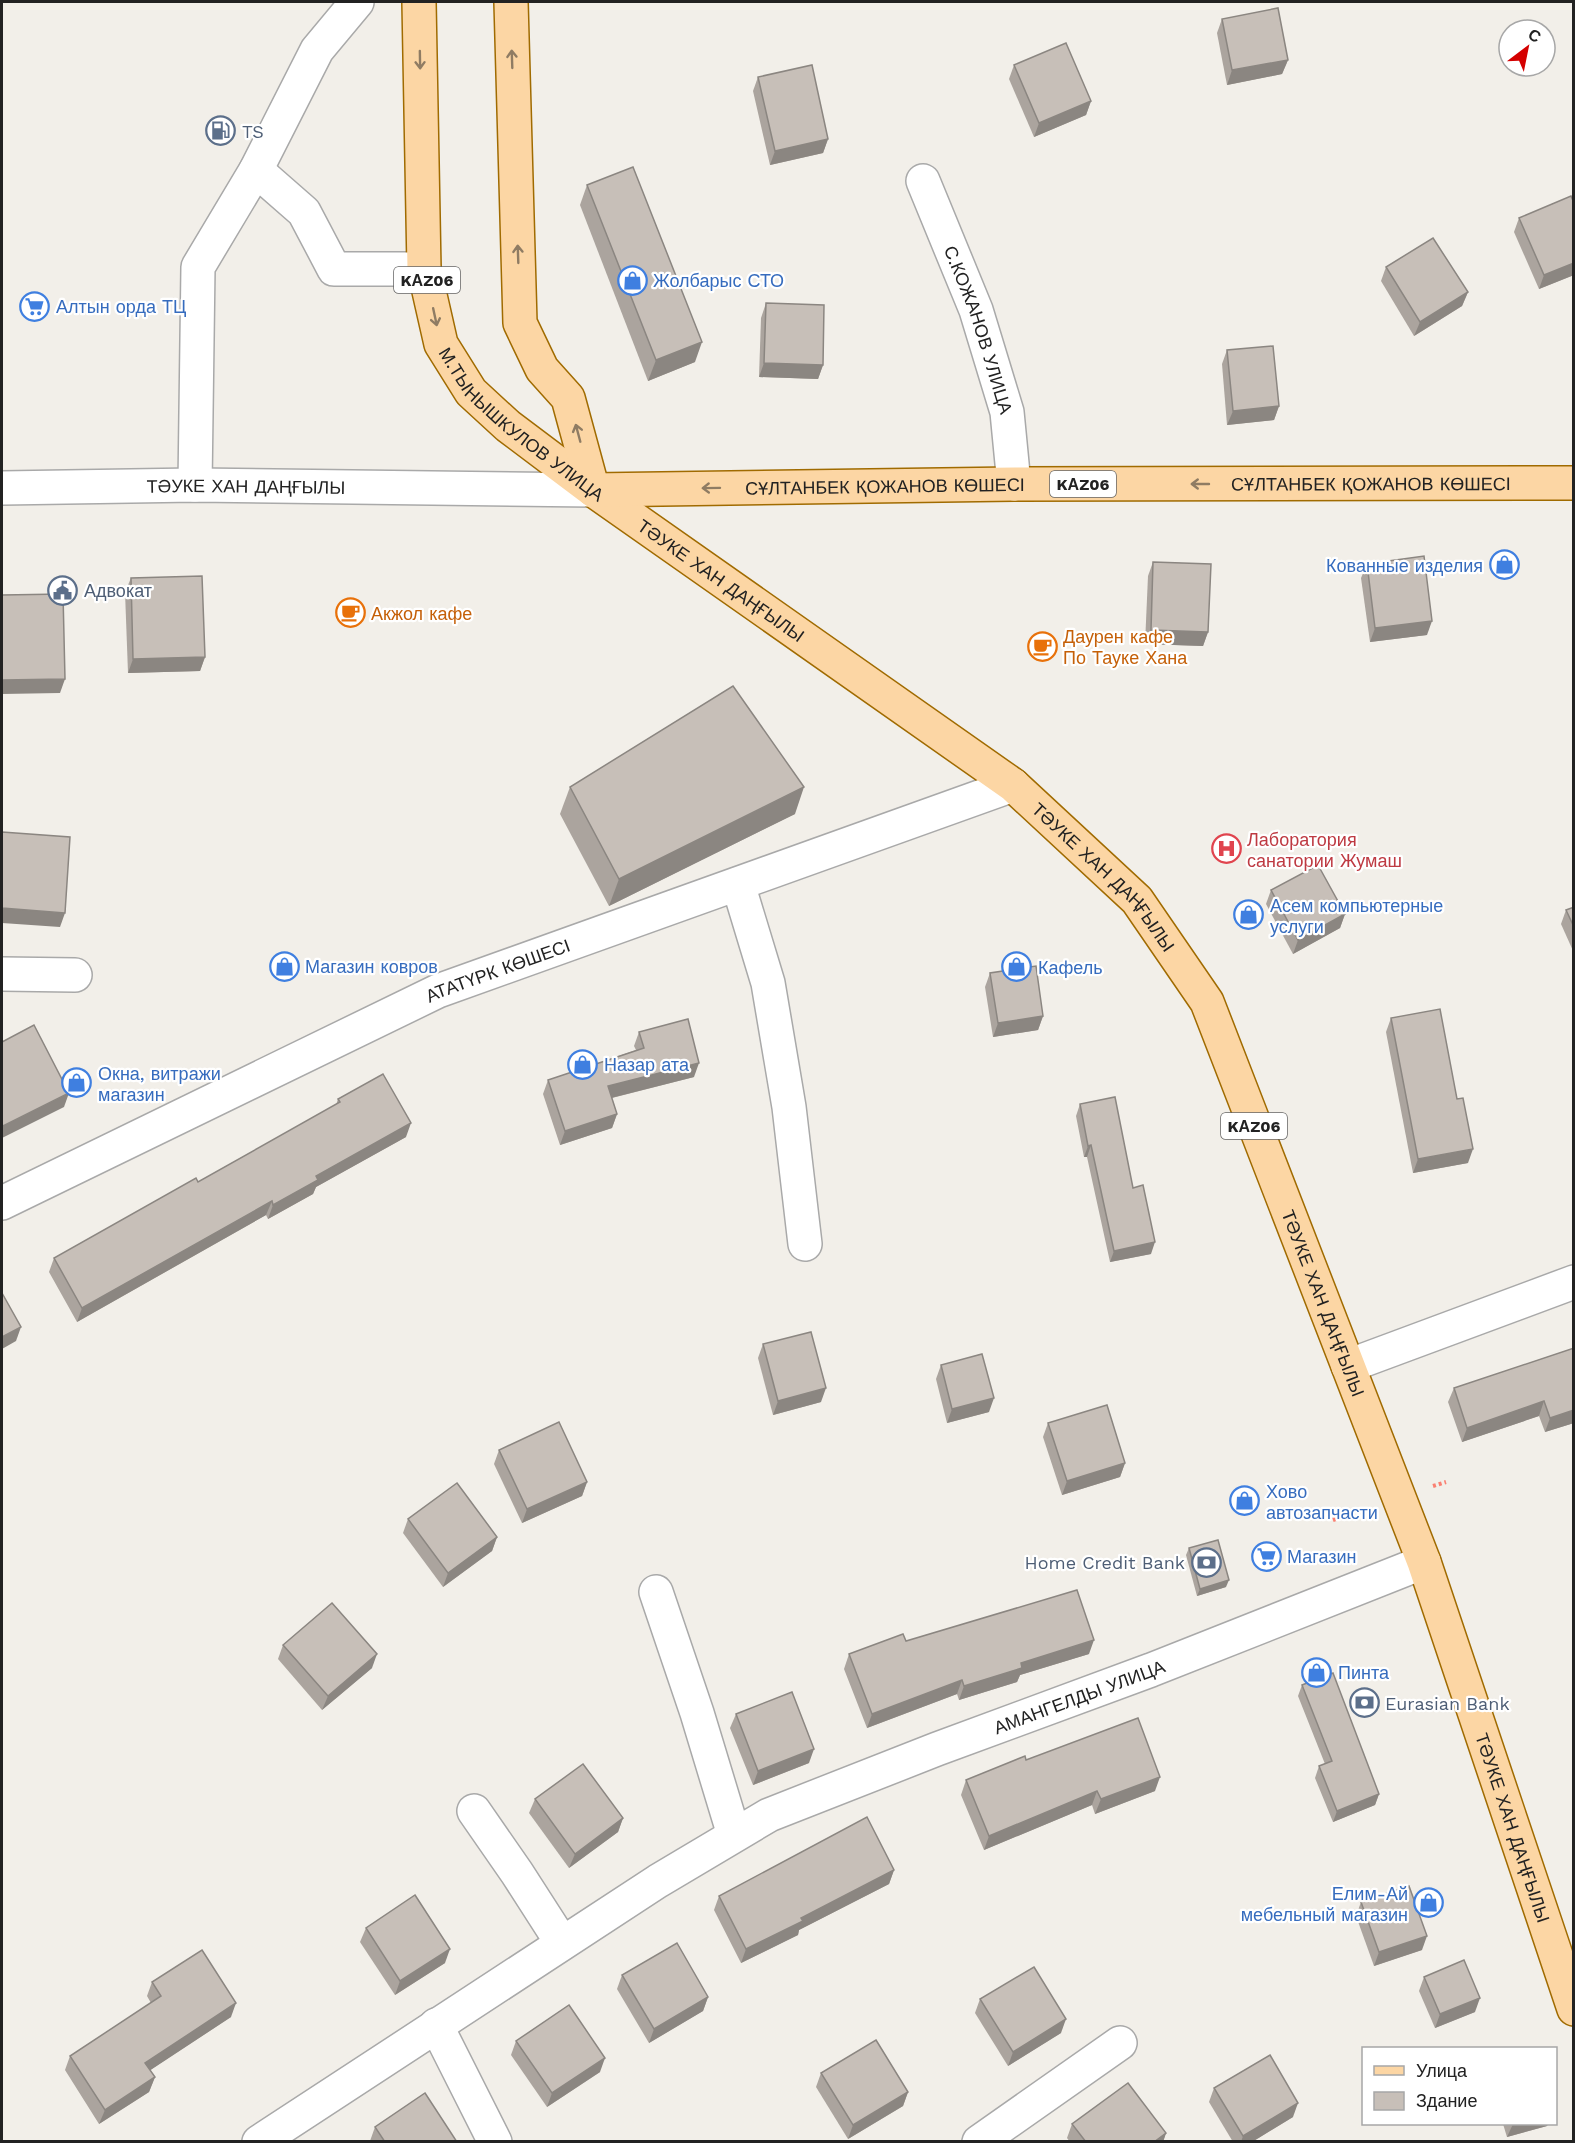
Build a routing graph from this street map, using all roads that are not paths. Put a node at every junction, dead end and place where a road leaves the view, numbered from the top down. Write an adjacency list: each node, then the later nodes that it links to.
1 (357, 2): 4 (street)
2 (419, 2): 6 (main road, М.ТЫНЫШКУЛОВ УЛИЦА / KАZ06, one-way to 6)
3 (511, 2): 11 (main road, М.ТЫНЫШКУЛОВ УЛИЦА, one-way to 3)
4 (256, 170): 6 (street); 9 (street)
5 (923, 181): 8 (street, С.КОЖАНОВ УЛИЦА)
6 (424, 269): 11 (main road, М.ТЫНЫШКУЛОВ УЛИЦА / KАZ06, one-way to 11)
7 (1574, 483): 8 (main road, СҰЛТАНБЕК ҚОЖАНОВ КӨШЕСІ / KАZ06, one-way to 8)
8 (1014, 484): 11 (main road, СҰЛТАНБЕК ҚОЖАНОВ КӨШЕСІ / KАZ06, one-way to 11)
9 (195, 485): 10 (street, ТӘУКЕ ХАН ДАҢҒЫЛЫ); 11 (street, ТӘУКЕ ХАН ДАҢҒЫЛЫ)
10 (2, 488)
11 (593, 490): 12 (main road, ТӘУКЕ ХАН ДАҢҒЫЛЫ / KАZ06)
12 (1013, 785): 13 (street, АТАТҮРК КӨШЕСІ); 19 (main road, ТӘУКЕ ХАН ДАҢҒЫЛЫ / KАZ06)
13 (738, 884): 16 (street, АТАТҮРК КӨШЕСІ); 17 (street)
14 (2, 974): 15 (street)
15 (75, 975)
16 (2, 1203)
17 (805, 1244)
18 (1574, 1282): 19 (street)
19 (1348, 1366): 20 (main road, ТӘУКЕ ХАН ДАҢҒЫЛЫ / KАZ06)
20 (1424, 1562): 23 (street, АМАНГЕЛДЫ УЛИЦА); 25 (main road, ТӘУКЕ ХАН ДАҢҒЫЛЫ / KАZ06)
21 (657, 1592): 23 (street)
22 (474, 1811): 24 (street)
23 (734, 1835): 24 (street, АМАНГЕЛДЫ УЛИЦА)
24 (562, 1943): 26 (street, АМАНГЕЛДЫ УЛИЦА)
25 (1574, 2009)
26 (436, 2025): 28 (street, АМАНГЕЛДЫ УЛИЦА); 29 (street)
27 (1120, 2043): 30 (street)
28 (259, 2142)
29 (495, 2142)
30 (979, 2142)

